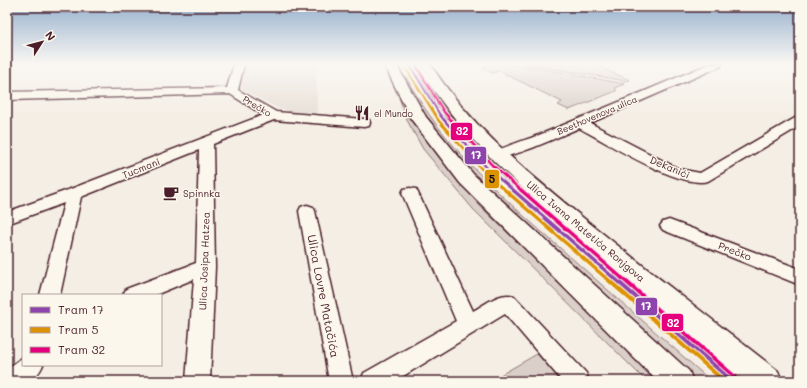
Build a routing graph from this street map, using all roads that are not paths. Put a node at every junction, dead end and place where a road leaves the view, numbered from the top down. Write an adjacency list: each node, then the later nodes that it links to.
1 (235, 82): 5 (street)
2 (400, 82): 29 (street)
3 (434, 82): 12 (street, Ulica Ivana Matetića Ronjgova)
4 (675, 82): 10 (street, Beethovenova ulica)
5 (232, 91): 6 (street, Prečko); 7 (street, Prečko)
6 (7, 96)
7 (274, 116): 9 (street, Prečko); 11 (street, Tucmani)
8 (800, 121): 10 (street, Dekanići)
9 (364, 123)
10 (580, 123): 12 (street, Beethovenova ulica)
11 (206, 142): 14 (street, Tucmani); 18 (street, Ulica Josipa Hatzea)
12 (498, 154): 30 (street, Ulica Ivana Matetića Ronjgova)
13 (410, 193): 22 (street)
14 (74, 194): 16 (street, Tucmani); 20 (street)
15 (307, 211): 26 (street, Ulica Lovre Matačića)
16 (7, 218)
17 (669, 226): 19 (street, Prečko)
18 (205, 266): 21 (street); 25 (street, Ulica Josipa Hatzea)
19 (800, 277)
20 (50, 294)
21 (135, 294)
22 (469, 325): 27 (street); 28 (street)
23 (30, 366): 24 (street)
24 (10, 381)
25 (198, 381)
26 (341, 381)
27 (373, 381)
28 (577, 381)
29 (678, 381)
30 (767, 381)

